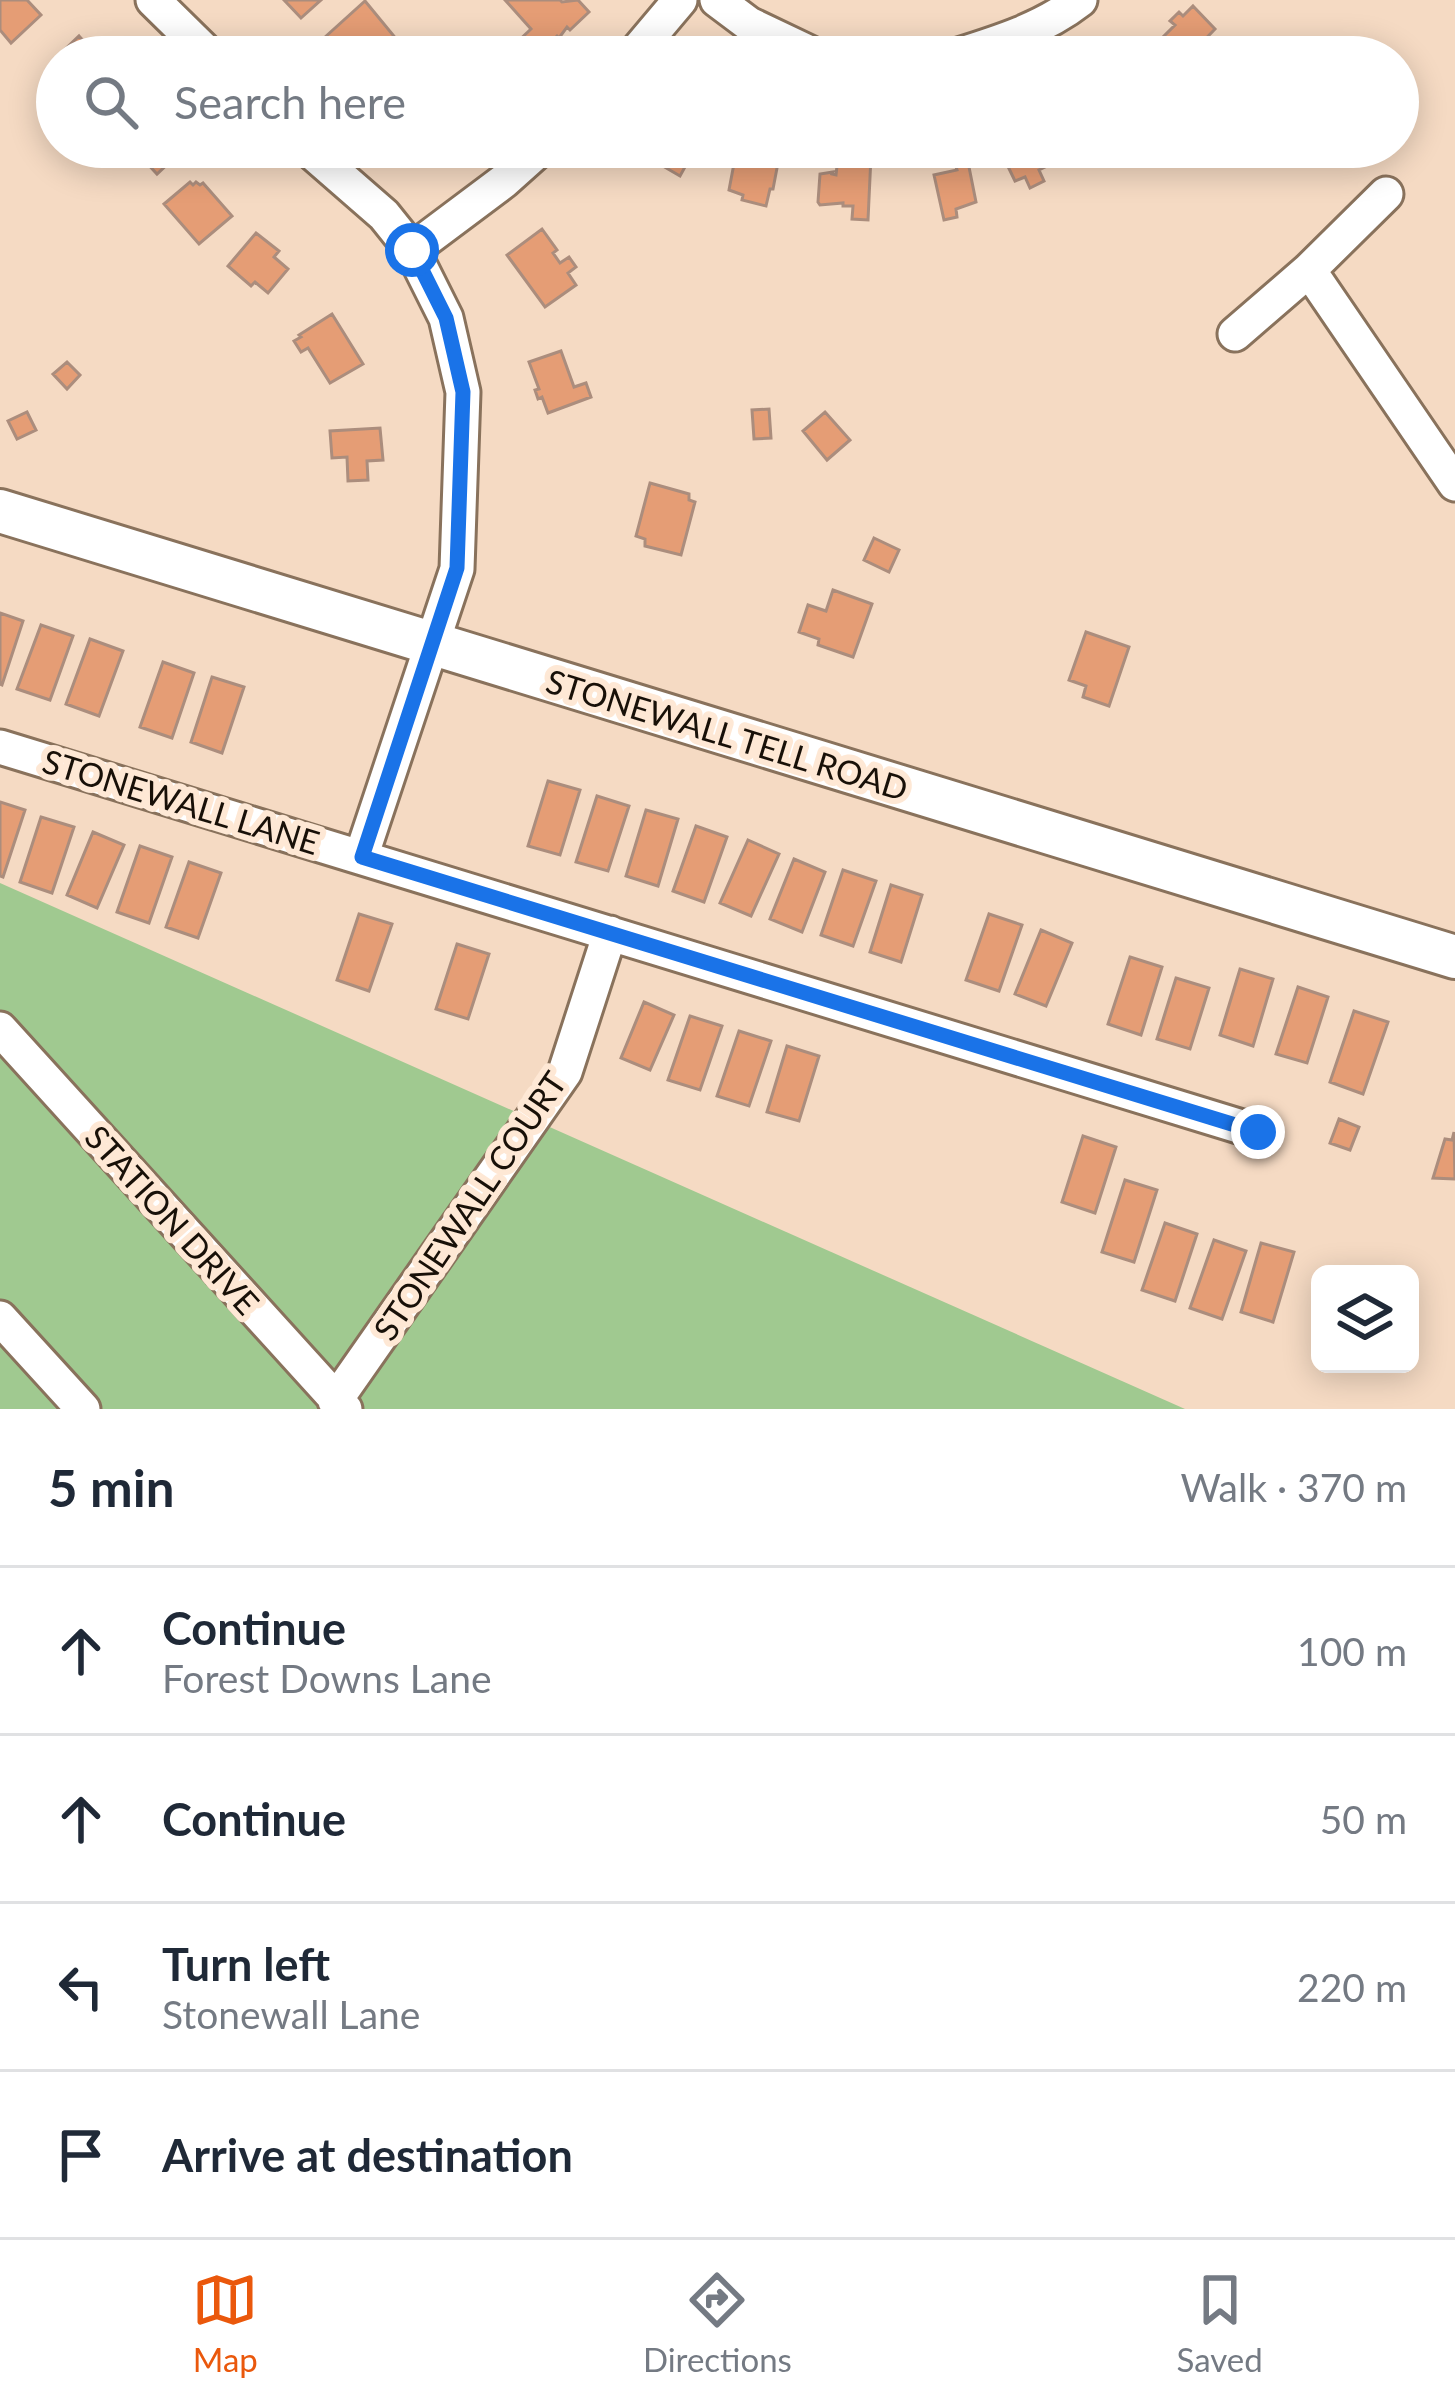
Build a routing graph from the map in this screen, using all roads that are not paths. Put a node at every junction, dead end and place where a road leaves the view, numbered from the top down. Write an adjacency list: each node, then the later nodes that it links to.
1 (153, 0): 5 (street)
2 (680, 0): 6 (street)
3 (717, 0): 7 (street)
4 (1080, 0): 8 (street)
5 (190, 36)
6 (650, 36)
7 (774, 36)
8 (1014, 36)
9 (330, 168): 12 (street)
10 (519, 168): 12 (street)
11 (1386, 194): 13 (street)
12 (412, 250): 17 (street)
13 (1309, 270): 14 (street); 15 (street)
14 (1235, 334)
15 (1455, 484)
16 (0, 512): 17 (street, STONEWALL TELL ROAD)
17 (431, 645): 19 (street); 21 (street, STONEWALL TELL ROAD)
18 (0, 746): 19 (street, STONEWALL LANE)
19 (362, 857): 20 (street, STONEWALL LANE)
20 (610, 934): 23 (street, STONEWALL LANE); 25 (street, STONEWALL COURT)
21 (1455, 957)
22 (0, 1029): 25 (street, STATION DRIVE)
23 (1258, 1132)
24 (0, 1318): 26 (street)
25 (340, 1405)
26 (83, 1409)

